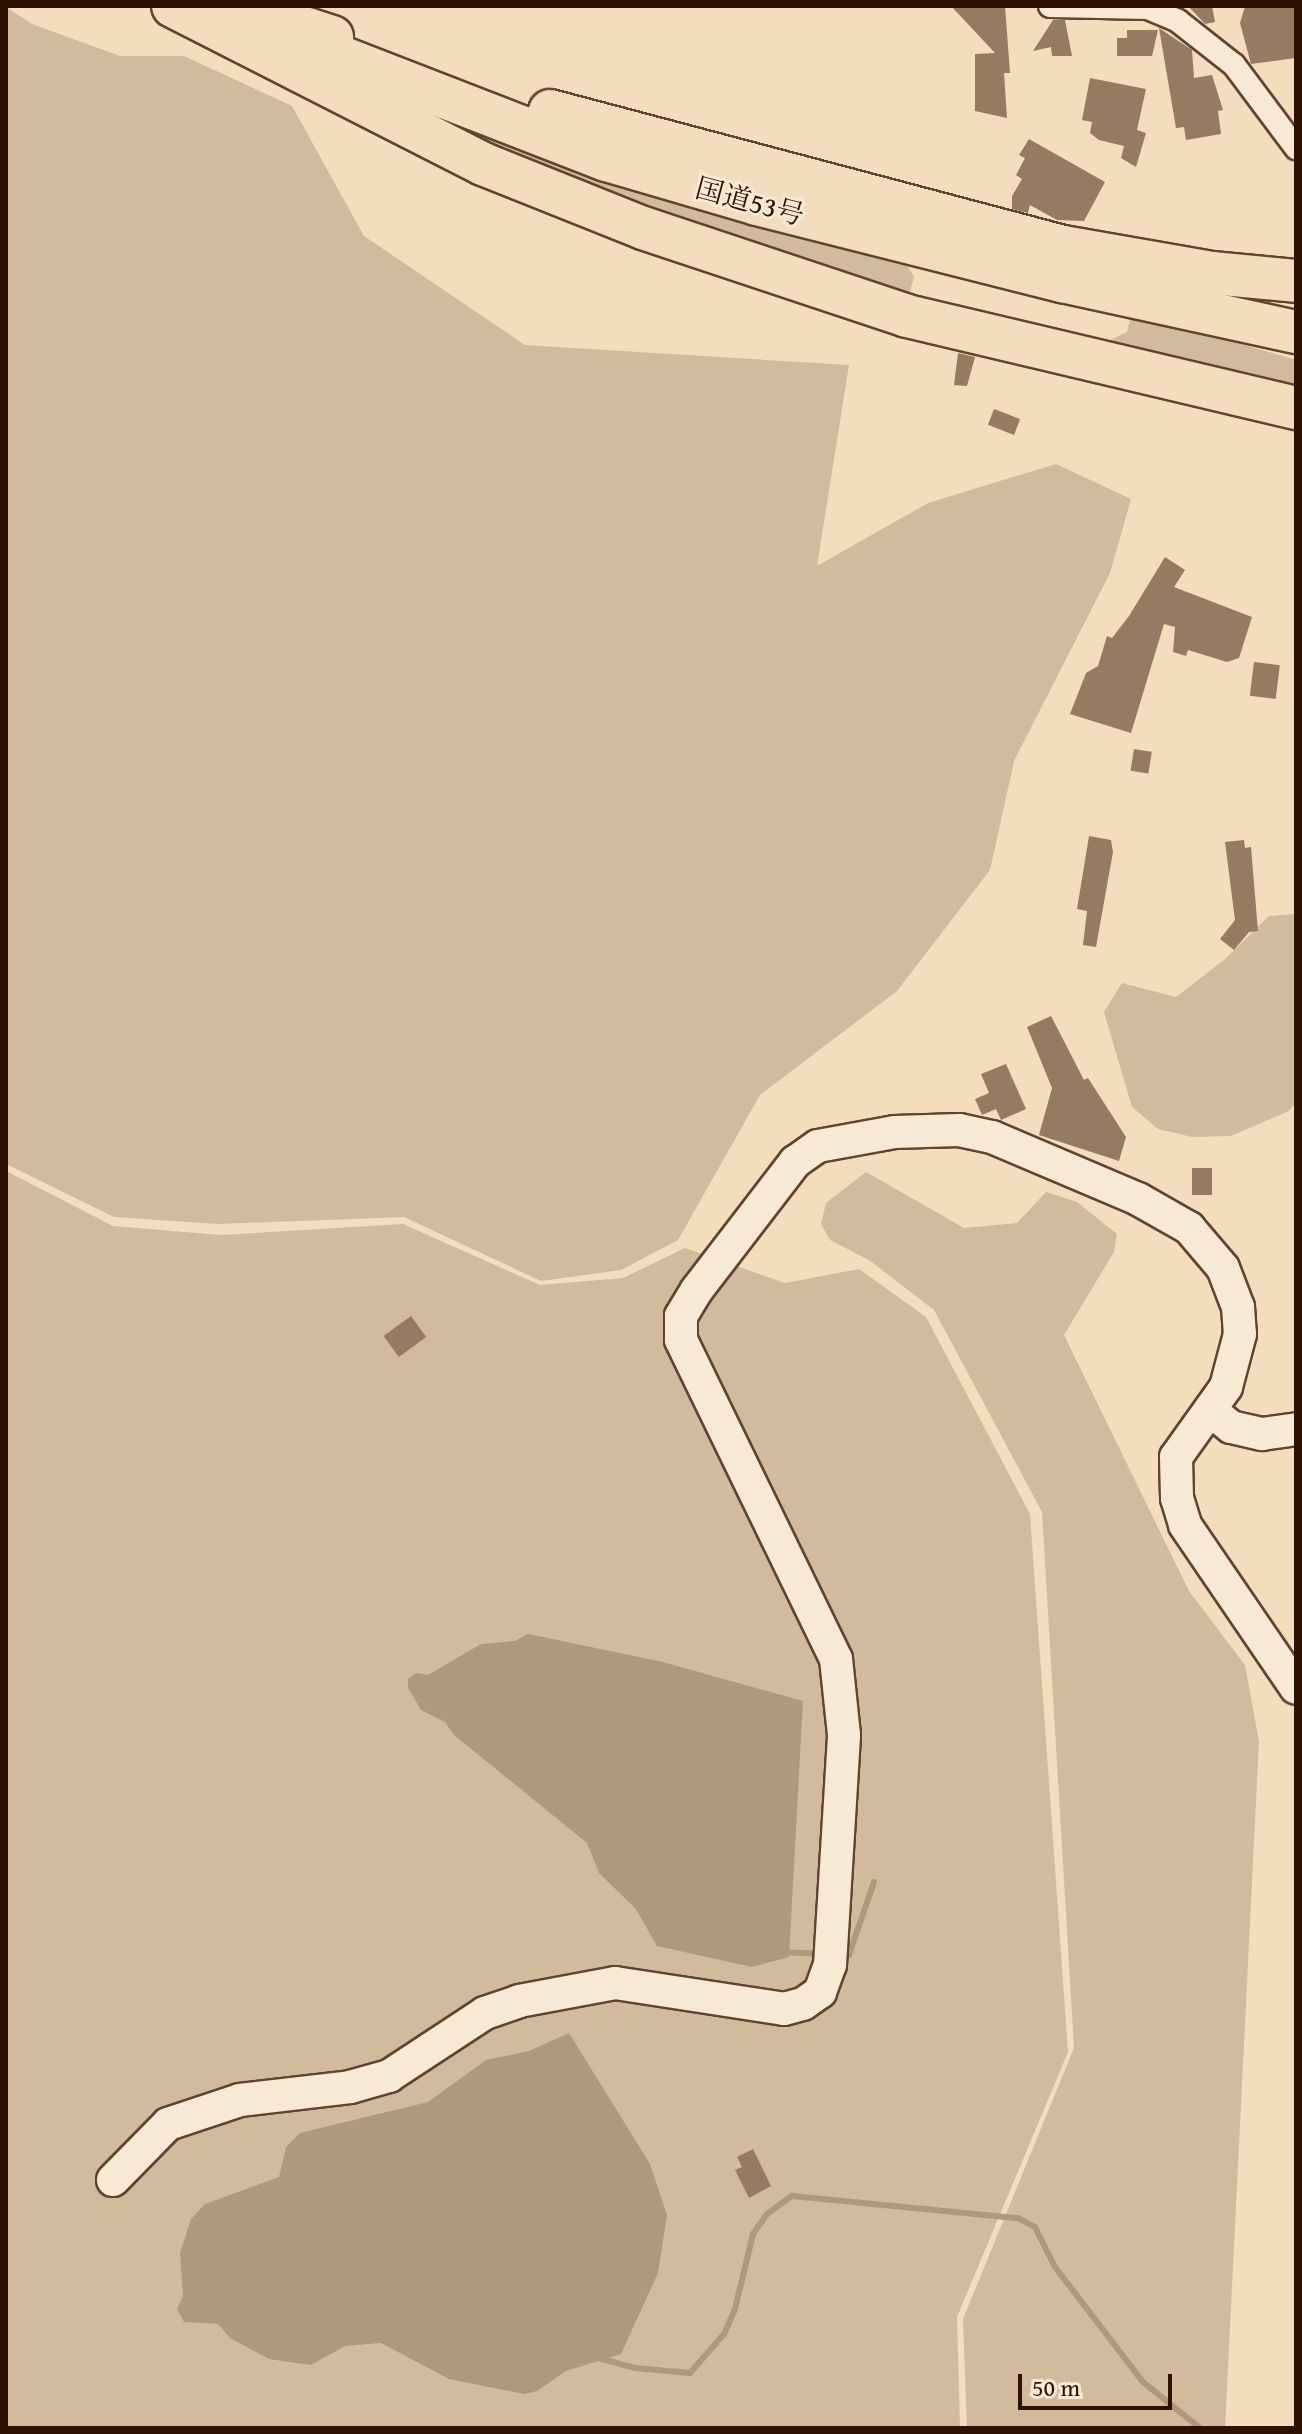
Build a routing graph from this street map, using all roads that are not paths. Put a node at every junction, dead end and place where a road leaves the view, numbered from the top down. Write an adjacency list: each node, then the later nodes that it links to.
1 (173, 6): 11 (highway)
2 (225, 6): 7 (highway, 国道53号)
3 (236, 6): 7 (highway)
4 (1050, 6): 5 (street)
5 (1148, 7): 6 (street)
6 (1296, 148)
7 (926, 230): 9 (highway)
8 (1296, 281): 9 (highway)
9 (1206, 292): 10 (highway)
10 (1296, 332)
11 (1296, 408)
12 (1210, 1410): 13 (street); 14 (street); 15 (street)
13 (1296, 1429)
14 (1296, 1688)
15 (113, 2180)

